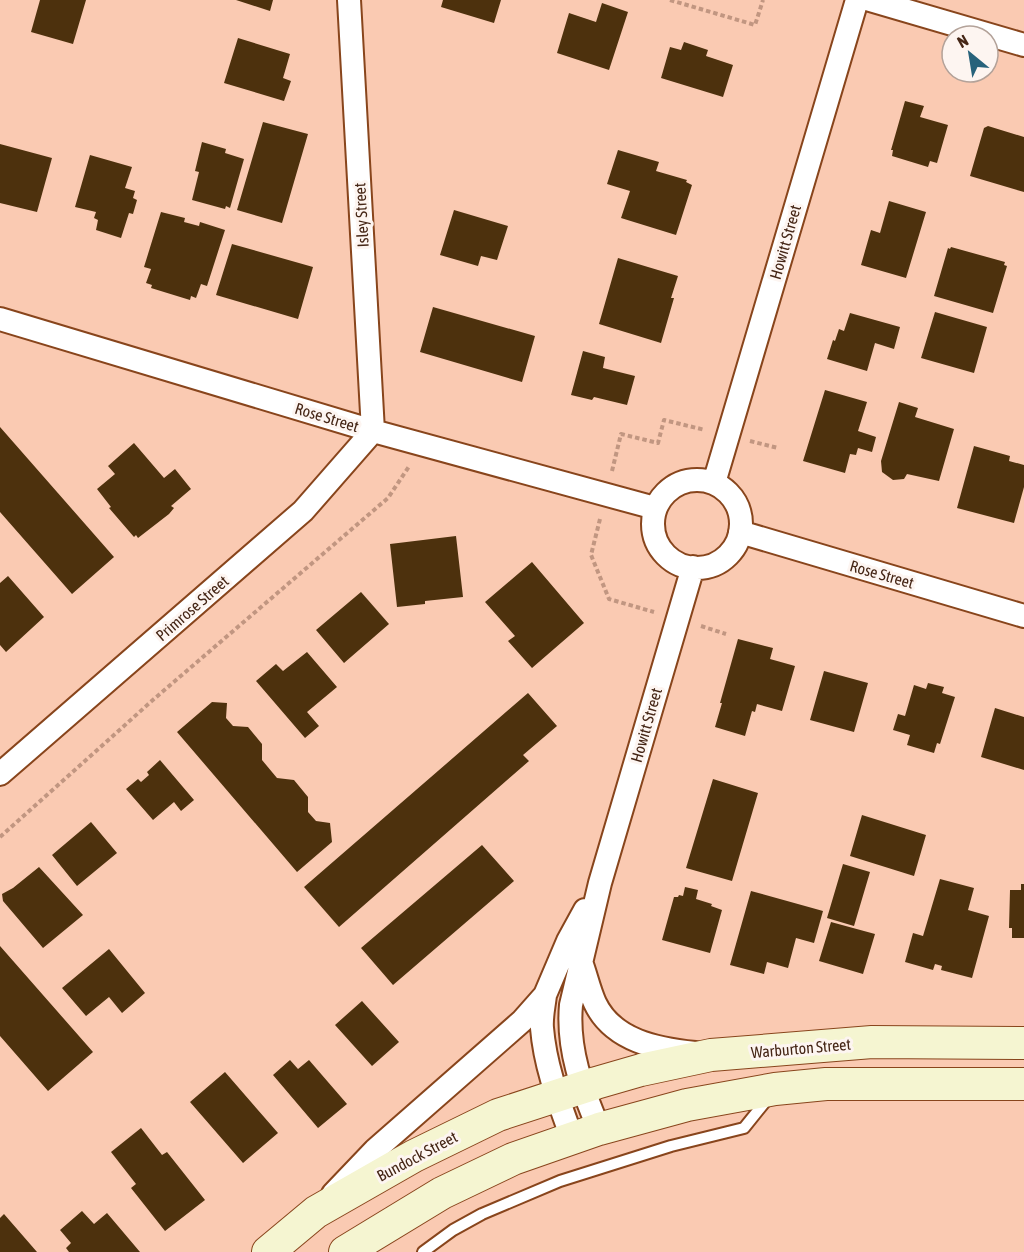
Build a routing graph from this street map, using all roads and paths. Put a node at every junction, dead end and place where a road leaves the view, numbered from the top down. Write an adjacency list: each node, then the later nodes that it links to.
1 (349, 0): 8 (street, Isley Street)
2 (670, 0): 3 (path)
3 (763, 0)
4 (857, 0): 10 (street, Howitt Street)
5 (870, 0): 6 (street)
6 (1024, 45)
7 (0, 319): 8 (street, Rose Street)
8 (373, 430): 9 (street, Rose Street); 15 (street, Primrose Street)
9 (423, 444): 11 (street, Rose Street); 16 (path)
10 (714, 483): 11 (street); 12 (street)
11 (656, 508): 13 (street)
12 (740, 532): 13 (street); 14 (street, Rose Street)
13 (693, 567): 17 (street, Howitt Street)
14 (1024, 616)
15 (0, 774)
16 (0, 837)
17 (600, 883): 18 (street, Howitt Street); 19 (street, Howitt Street)
18 (581, 962): 21 (street); 24 (street, Howitt Street)
19 (545, 995): 24 (street, Howitt Street); 26 (street, Howitt Street)
20 (1024, 1043): 21 (main road, Warburton Street)
21 (711, 1055): 24 (main road, Warburton Street)
22 (1024, 1084): 23 (main road)
23 (775, 1089): 25 (main road); 29 (lane)
24 (569, 1091): 25 (street, Howitt Street); 26 (main road, Bundock Street)
25 (586, 1133): 28 (main road)
26 (316, 1212): 27 (main road, Bundock Street)
27 (268, 1252)
28 (345, 1252)
29 (423, 1252)

